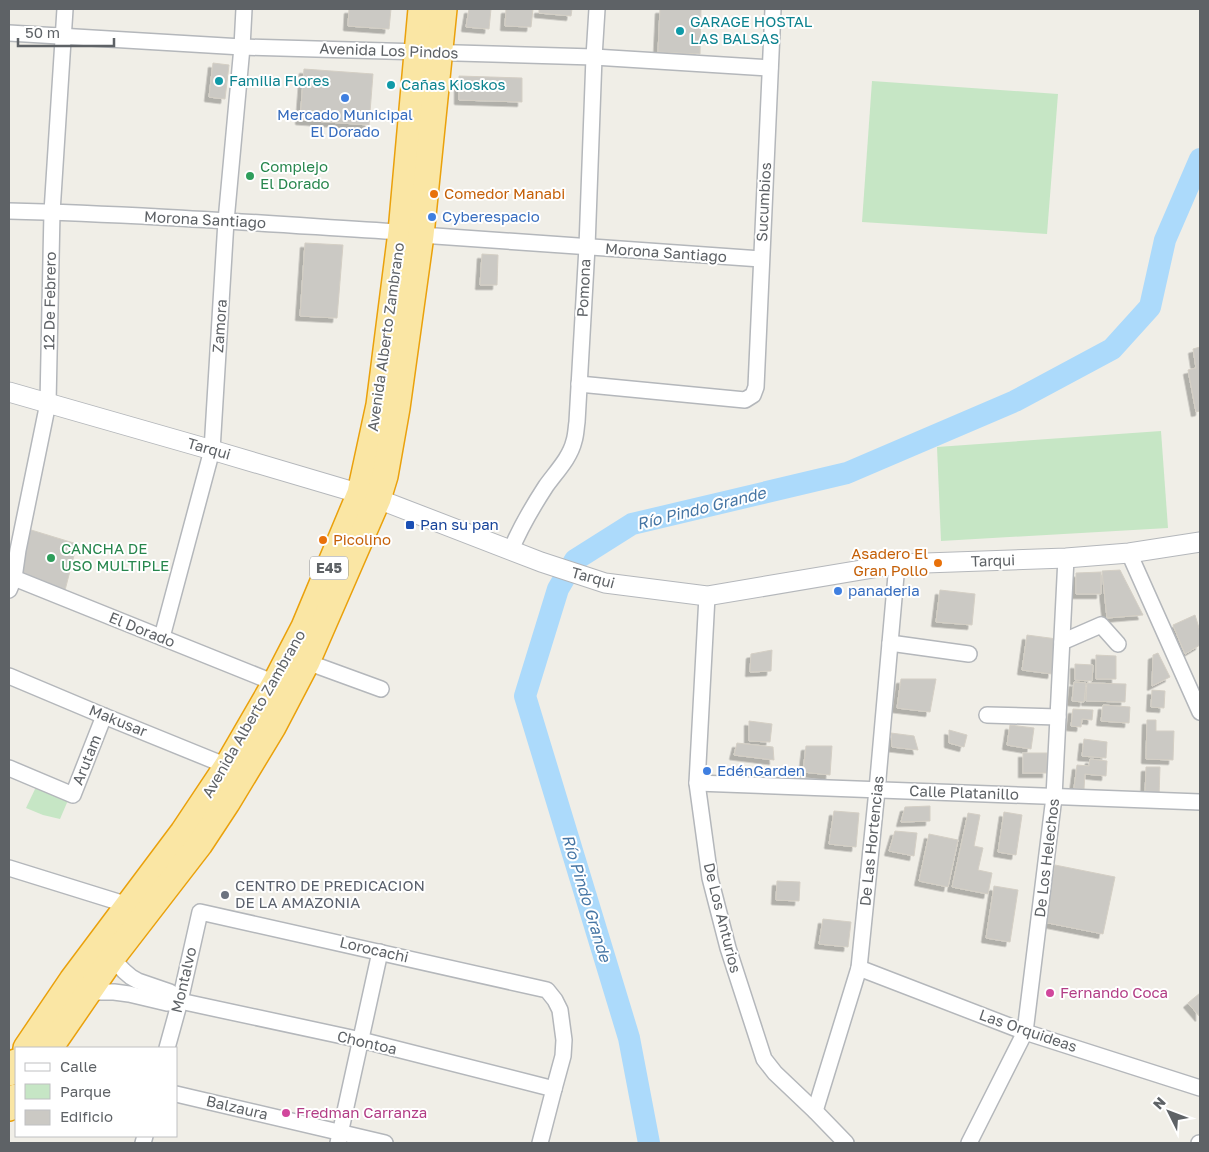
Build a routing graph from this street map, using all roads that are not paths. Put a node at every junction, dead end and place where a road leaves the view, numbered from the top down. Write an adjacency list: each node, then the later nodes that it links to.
1 (65, 9): 8 (street, 12 De Febrero)
2 (244, 9): 9 (street, Zamora)
3 (421, 9): 10 (highway, Avenida Alberto Zambrano / E45)
4 (444, 9): 10 (highway, Avenida Alberto Zambrano / E45)
5 (597, 9): 11 (street, Pomona)
6 (773, 9): 12 (street, Sucumbios)
7 (9, 34): 8 (street, Avenida Los Pindos)
8 (63, 37): 9 (street, Avenida Los Pindos); 14 (street, 12 De Febrero)
9 (242, 47): 10 (street, Avenida Los Pindos); 15 (street, Zamora)
10 (428, 53): 11 (street, Avenida Los Pindos); 16 (highway, Avenida Alberto Zambrano / E45)
11 (594, 57): 12 (street, Avenida Los Pindos); 17 (street, Pomona)
12 (770, 68): 18 (street, Sucumbios)
13 (9, 211): 14 (street, Morona Santiago)
14 (52, 212): 15 (street, Morona Santiago); 21 (street, 12 De Febrero)
15 (226, 221): 16 (street, Morona Santiago); 22 (street, Zamora)
16 (411, 234): 17 (street, Morona Santiago); 23 (highway, Avenida Alberto Zambrano / E45)
17 (587, 247): 18 (street, Morona Santiago); 19 (street, Pomona)
18 (761, 260): 19 (street, Sucumbios)
19 (579, 384): 25 (street, Pomona)
20 (9, 392): 21 (street, Tarqui)
21 (48, 403): 22 (street, Tarqui); 29 (street, 12 De Febrero)
22 (212, 450): 23 (street, Tarqui); 31 (street, Zamora)
23 (369, 496): 25 (street, Tarqui); 36 (highway, Avenida Alberto Zambrano / E45); 38 (highway, Avenida Alberto Zambrano / E45)
24 (1200, 542): 26 (street, Tarqui)
25 (511, 550): 30 (street, Tarqui)
26 (1129, 553): 27 (street, Tarqui); 40 (street)
27 (1066, 558): 28 (street, Tarqui); 32 (street, De Los Helechos)
28 (896, 564): 30 (street, Tarqui); 33 (street, De Las Hortencias)
29 (10, 581): 31 (street, El Dorado)
30 (707, 596): 46 (street, De Los Anturios)
31 (162, 637): 38 (street, El Dorado)
32 (1062, 642): 34 (street); 43 (street, De Los Helechos)
33 (890, 643): 35 (street); 47 (street, De Las Hortencias)
34 (1118, 644)
35 (969, 654)
36 (307, 662): 39 (street); 54 (highway, Avenida Alberto Zambrano / E45)
37 (9, 676): 42 (street, Makusar)
38 (275, 683): 44 (highway, Avenida Alberto Zambrano / E45)
39 (381, 689)
40 (1200, 712)
41 (987, 715): 43 (street)
42 (104, 716): 44 (street, Makusar); 45 (street, Arutam)
43 (1058, 718): 48 (street, De Los Helechos)
44 (228, 766): 51 (highway, Avenida Alberto Zambrano / E45)
45 (9, 768)
46 (697, 783): 47 (street, Calle Platanillo); 66 (street, De Los Anturios)
47 (877, 790): 48 (street, Calle Platanillo); 55 (street, De Las Hortencias)
48 (1054, 797): 49 (street, Calle Platanillo); 58 (street, De Los Helechos)
49 (1200, 802)
50 (9, 868): 51 (street)
51 (128, 905): 60 (highway, Avenida Alberto Zambrano / E45)
52 (200, 912): 53 (street, Lorocachi); 57 (street, Montalvo)
53 (380, 952): 59 (street); 64 (street, Lorocachi)
54 (112, 958): 56 (highway, Avenida Alberto Zambrano / E45); 57 (street, Chontoa)
55 (859, 968): 58 (street, Las Orquideas); 66 (street, De Las Hortencias)
56 (88, 992): 57 (street, Chontoa); 61 (highway, Avenida Alberto Zambrano / E45)
57 (180, 1001): 59 (street, Chontoa); 62 (street, Montalvo)
58 (1025, 1032): 63 (street, Las Orquideas); 71 (street, De Los Helechos)
59 (361, 1040): 64 (street, Chontoa); 67 (street)
60 (27, 1047)
61 (51, 1047)
62 (167, 1047)
63 (1200, 1088)
64 (554, 1089): 69 (street)
65 (178, 1095): 67 (street, Balzaura)
66 (815, 1110): 70 (street, De Los Anturios)
67 (339, 1138): 68 (street, Balzaura)
68 (385, 1143)
69 (540, 1143)
70 (846, 1143)
71 (969, 1143)

